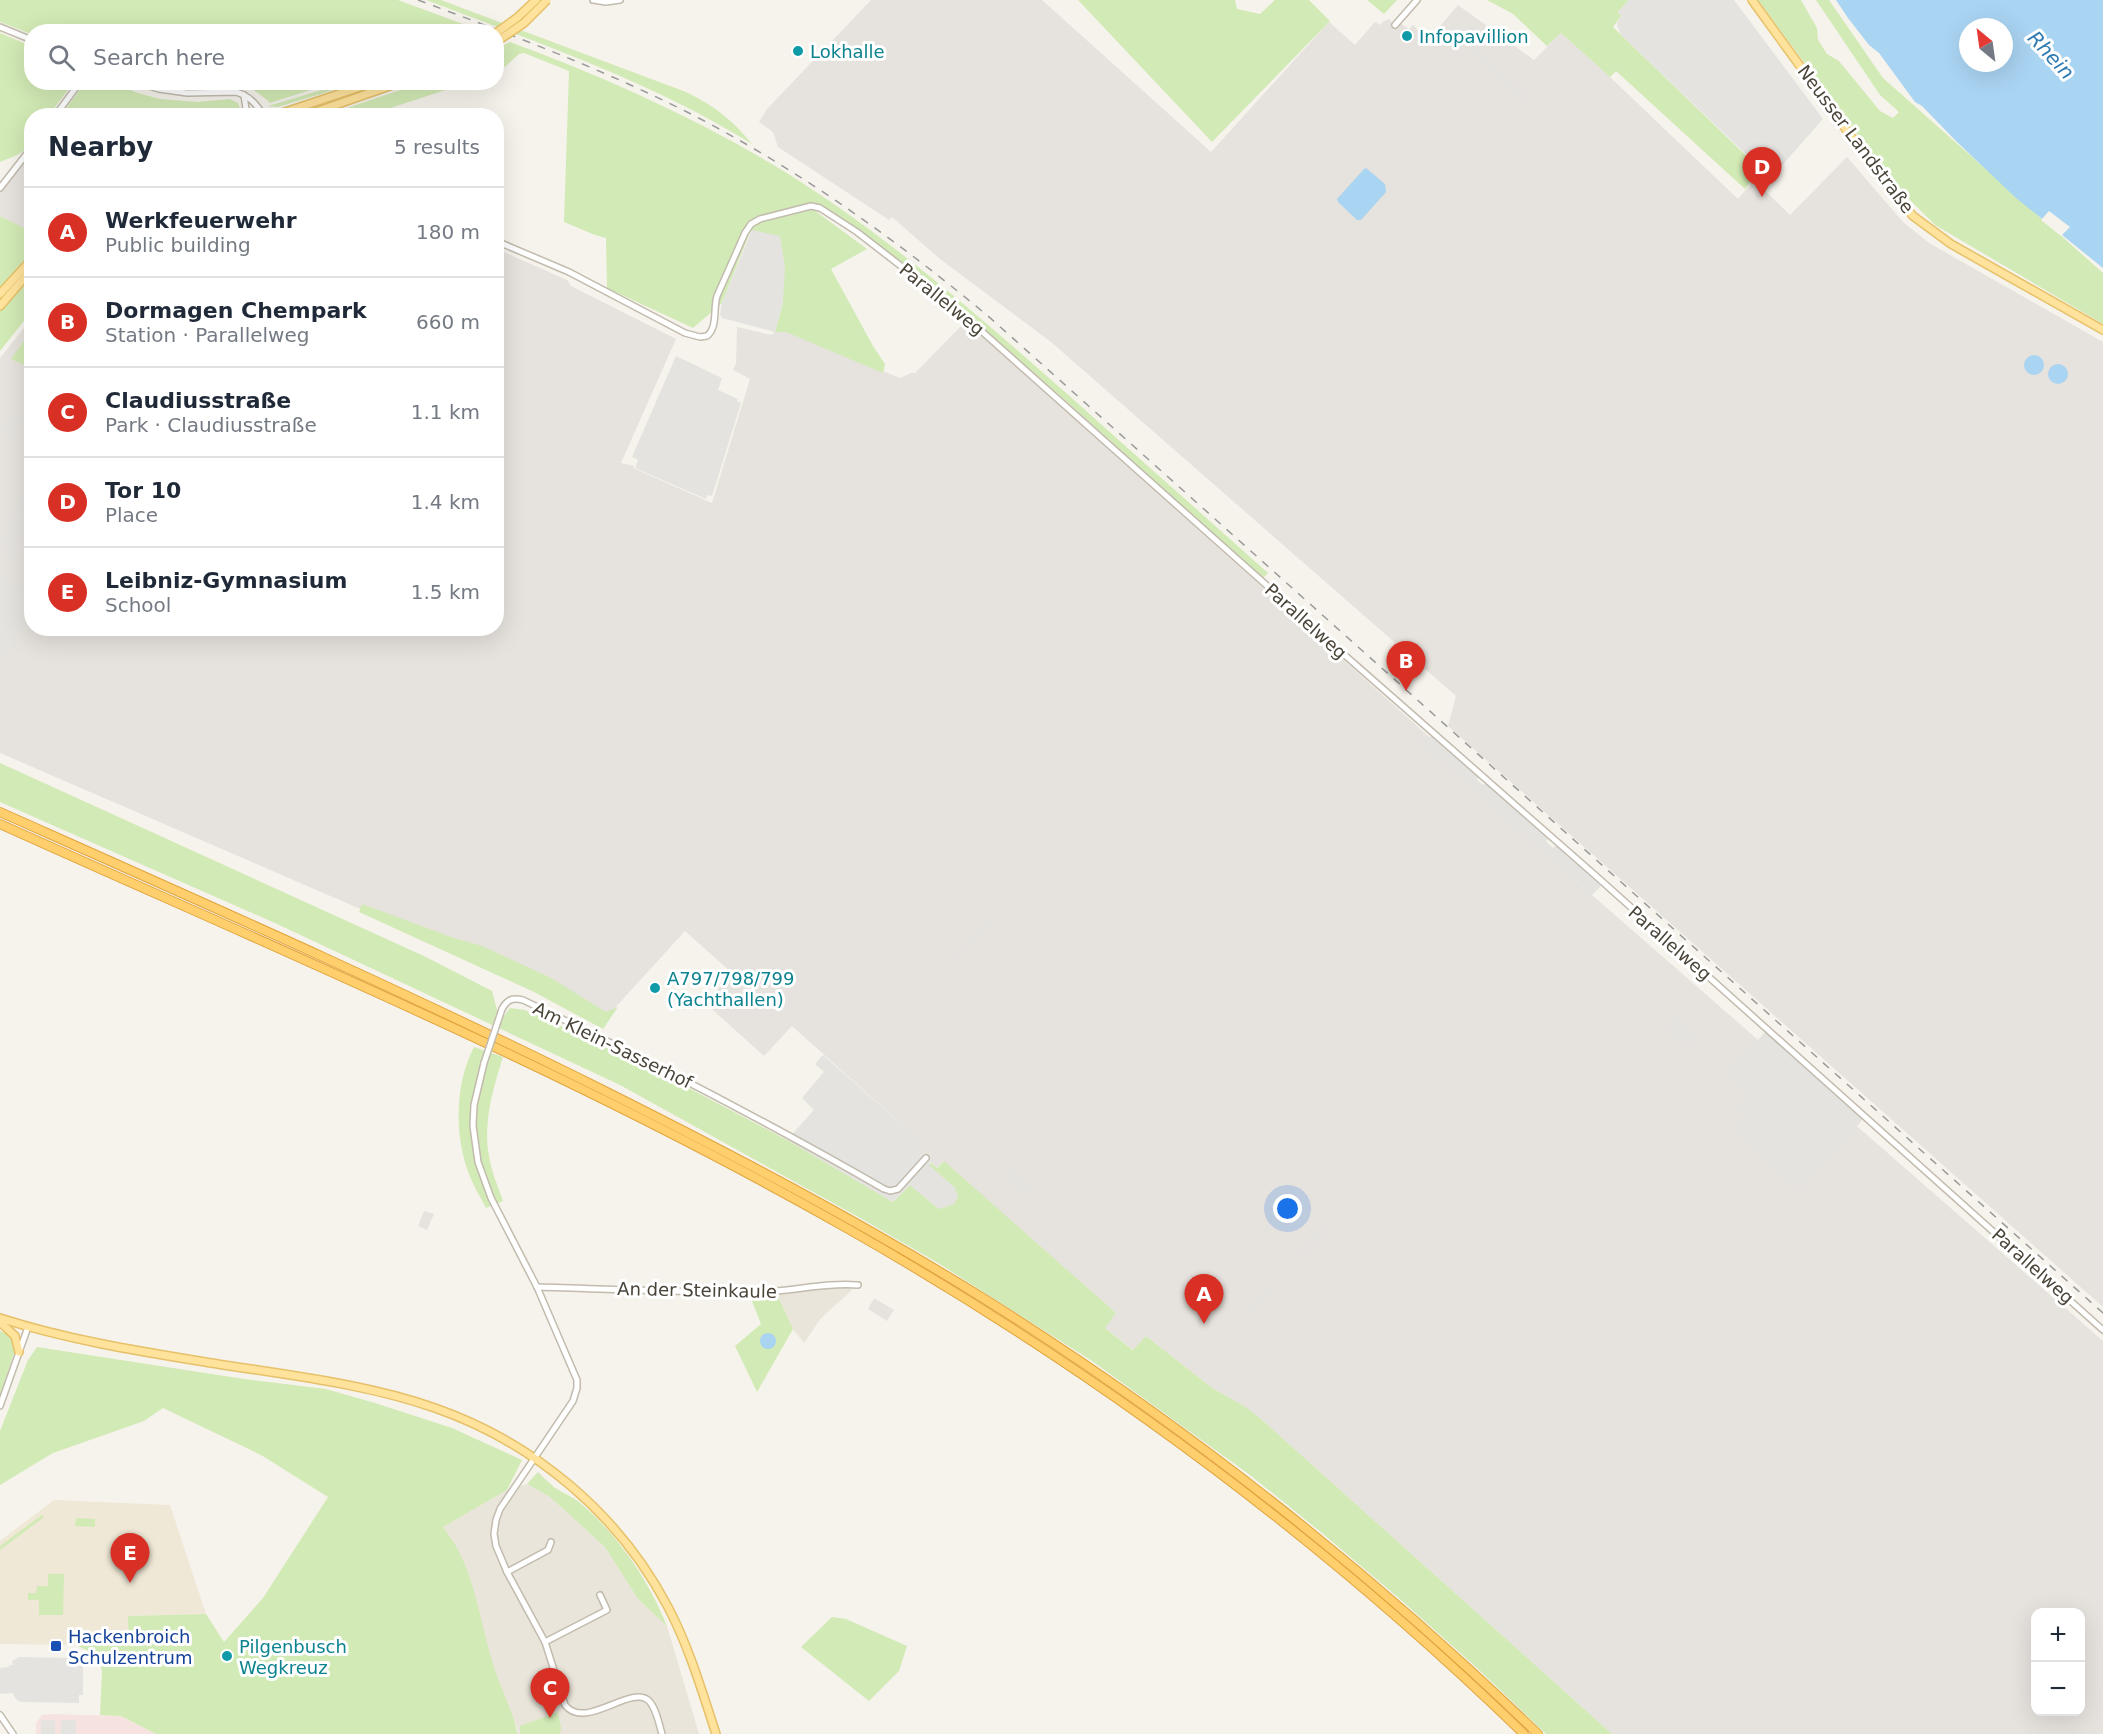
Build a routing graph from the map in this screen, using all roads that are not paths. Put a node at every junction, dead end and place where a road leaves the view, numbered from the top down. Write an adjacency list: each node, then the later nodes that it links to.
1 (536, 0): 9 (main road, bridge)
2 (547, 0): 11 (main road, bridge)
3 (593, 0): 4 (street)
4 (620, 0)
5 (1417, 0): 7 (street)
6 (1752, 0): 29 (main road, Neusser Landstraße)
7 (1395, 25)
8 (0, 27): 10 (street)
9 (504, 27)
10 (24, 37)
11 (504, 37)
12 (74, 90): 17 (street)
13 (169, 90): 16 (street)
14 (351, 90): 20 (main road)
15 (379, 90): 21 (main road)
16 (244, 95): 18 (street); 19 (street)
17 (61, 108)
18 (246, 108)
19 (259, 108)
20 (297, 108)
21 (327, 108)
22 (24, 157): 23 (street)
23 (0, 188)
24 (504, 244): 37 (street, Parallelweg)
25 (24, 268): 27 (main road)
26 (24, 278): 28 (main road)
27 (0, 294)
28 (0, 306)
29 (2103, 330)
30 (0, 812): 52 (highway)
31 (0, 824): 51 (highway)
32 (926, 1158): 34 (street, Am Klein-Sasserhof, bridge)
33 (858, 1285): 34 (street, An der Steinkaule)
34 (537, 1287): 40 (street, Am Klein-Sasserhof)
35 (0, 1320): 36 (main road); 38 (main road)
36 (28, 1327): 38 (street); 40 (main road)
37 (2103, 1330)
38 (19, 1352): 39 (street)
39 (0, 1406)
40 (536, 1458): 42 (street); 50 (main road)
41 (551, 1542): 42 (street)
42 (507, 1572): 46 (street)
43 (600, 1595): 44 (street)
44 (607, 1610): 45 (street); 46 (street)
45 (610, 1616)
46 (545, 1642): 49 (street)
47 (0, 1715): 48 (street)
48 (12, 1734)
49 (663, 1734)
50 (716, 1734)
51 (1524, 1734)
52 (1538, 1734)

